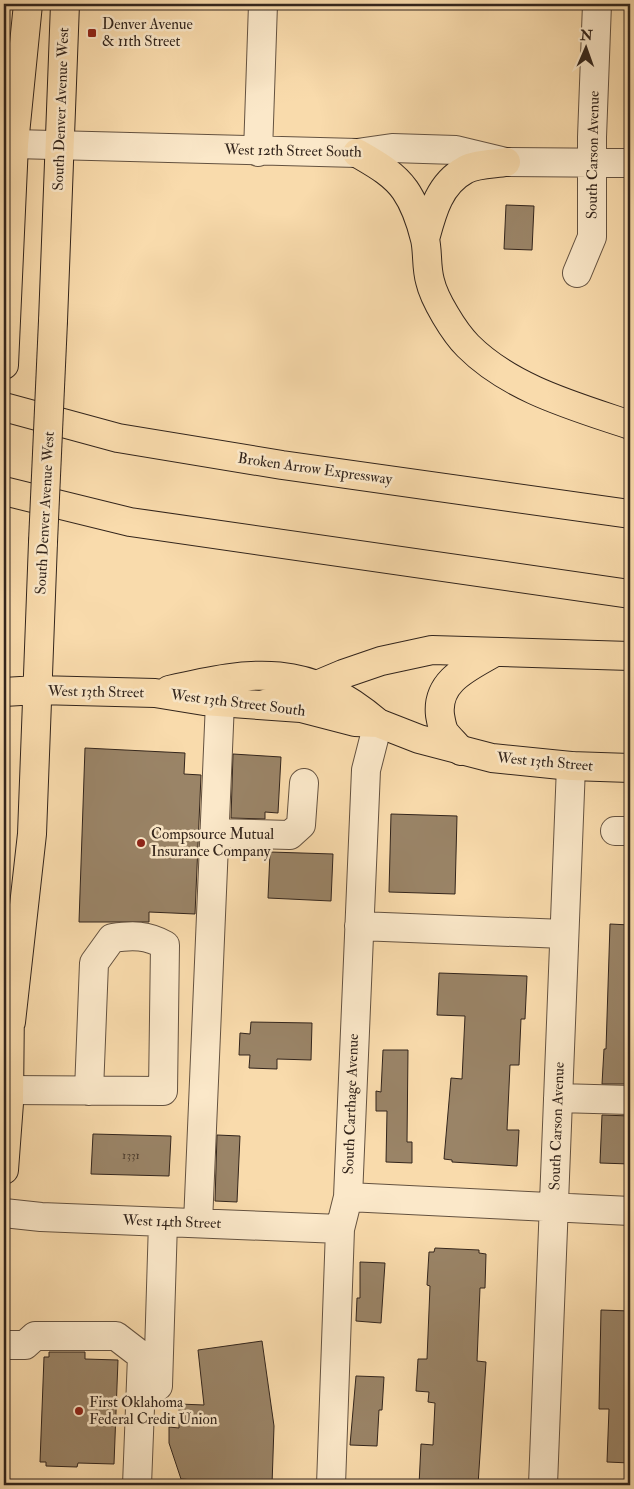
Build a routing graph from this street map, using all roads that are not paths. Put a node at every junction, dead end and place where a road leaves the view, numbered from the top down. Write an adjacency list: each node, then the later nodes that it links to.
1 (28, 4): 5 (main road)
2 (65, 4): 7 (main road, South Denver Avenue West)
3 (263, 4): 8 (street)
4 (597, 4): 11 (street, South Carson Avenue)
5 (13, 59): 6 (main road)
6 (9, 143): 7 (street, West 12th Street South); 15 (main road)
7 (60, 146): 8 (street, West 12th Street South); 24 (main road, South Denver Avenue West, bridge)
8 (258, 152): 9 (street, West 12th Street South)
9 (357, 153): 10 (street, West 12th Street South); 13 (main road)
10 (506, 162): 11 (street, West 12th Street South); 13 (main road)
11 (592, 162): 12 (street, West 12th Street South); 14 (street, South Carson Avenue)
12 (630, 163)
13 (425, 239): 17 (main road)
14 (576, 274)
15 (4, 365)
16 (4, 407): 19 (main road, Broken Arrow Expressway)
17 (630, 425)
18 (8, 494): 20 (main road)
19 (630, 514)
20 (630, 594)
21 (495, 652): 22 (main road); 23 (main road); 30 (main road)
22 (630, 656)
23 (317, 684): 26 (main road, West 13th Street South); 28 (main road); 29 (main road, West 13th Street South)
24 (37, 690): 25 (main road); 26 (main road, West 13th Street); 38 (main road, South Denver Avenue West)
25 (4, 692)
26 (155, 693): 27 (main road, West 13th Street South)
27 (220, 702): 28 (main road, West 13th Street South); 34 (street)
28 (261, 705): 29 (main road, West 13th Street South)
29 (378, 723): 30 (main road, West 13th Street South); 36 (street, South Carthage Avenue)
30 (461, 750): 31 (main road, West 13th Street)
31 (571, 766): 32 (main road, West 13th Street); 37 (street, South Carson Avenue)
32 (630, 768)
33 (304, 783): 34 (street)
34 (214, 833): 49 (street)
35 (4, 923): 38 (main road, South Denver Avenue West)
36 (359, 926): 37 (street); 44 (street, South Carthage Avenue)
37 (564, 934): 41 (street, South Carson Avenue)
38 (11, 1022): 39 (main road, South Denver Avenue West)
39 (9, 1090): 40 (street); 43 (main road, South Denver Avenue West)
40 (89, 1091): 40 (street)
41 (558, 1098): 42 (street); 45 (street, South Carson Avenue)
42 (630, 1100)
43 (4, 1170)
44 (348, 1197): 45 (street); 50 (street, South Carthage Avenue)
45 (553, 1208): 46 (street); 55 (street, South Carson Avenue)
46 (630, 1211)
47 (4, 1214): 48 (street, West 14th Street)
48 (164, 1222): 49 (street, West 14th Street); 53 (street)
49 (198, 1223): 50 (street, West 14th Street)
50 (340, 1229): 54 (street, South Carthage Avenue)
51 (4, 1345): 52 (street)
52 (137, 1485)
53 (154, 1485)
54 (331, 1485)
55 (544, 1485)

